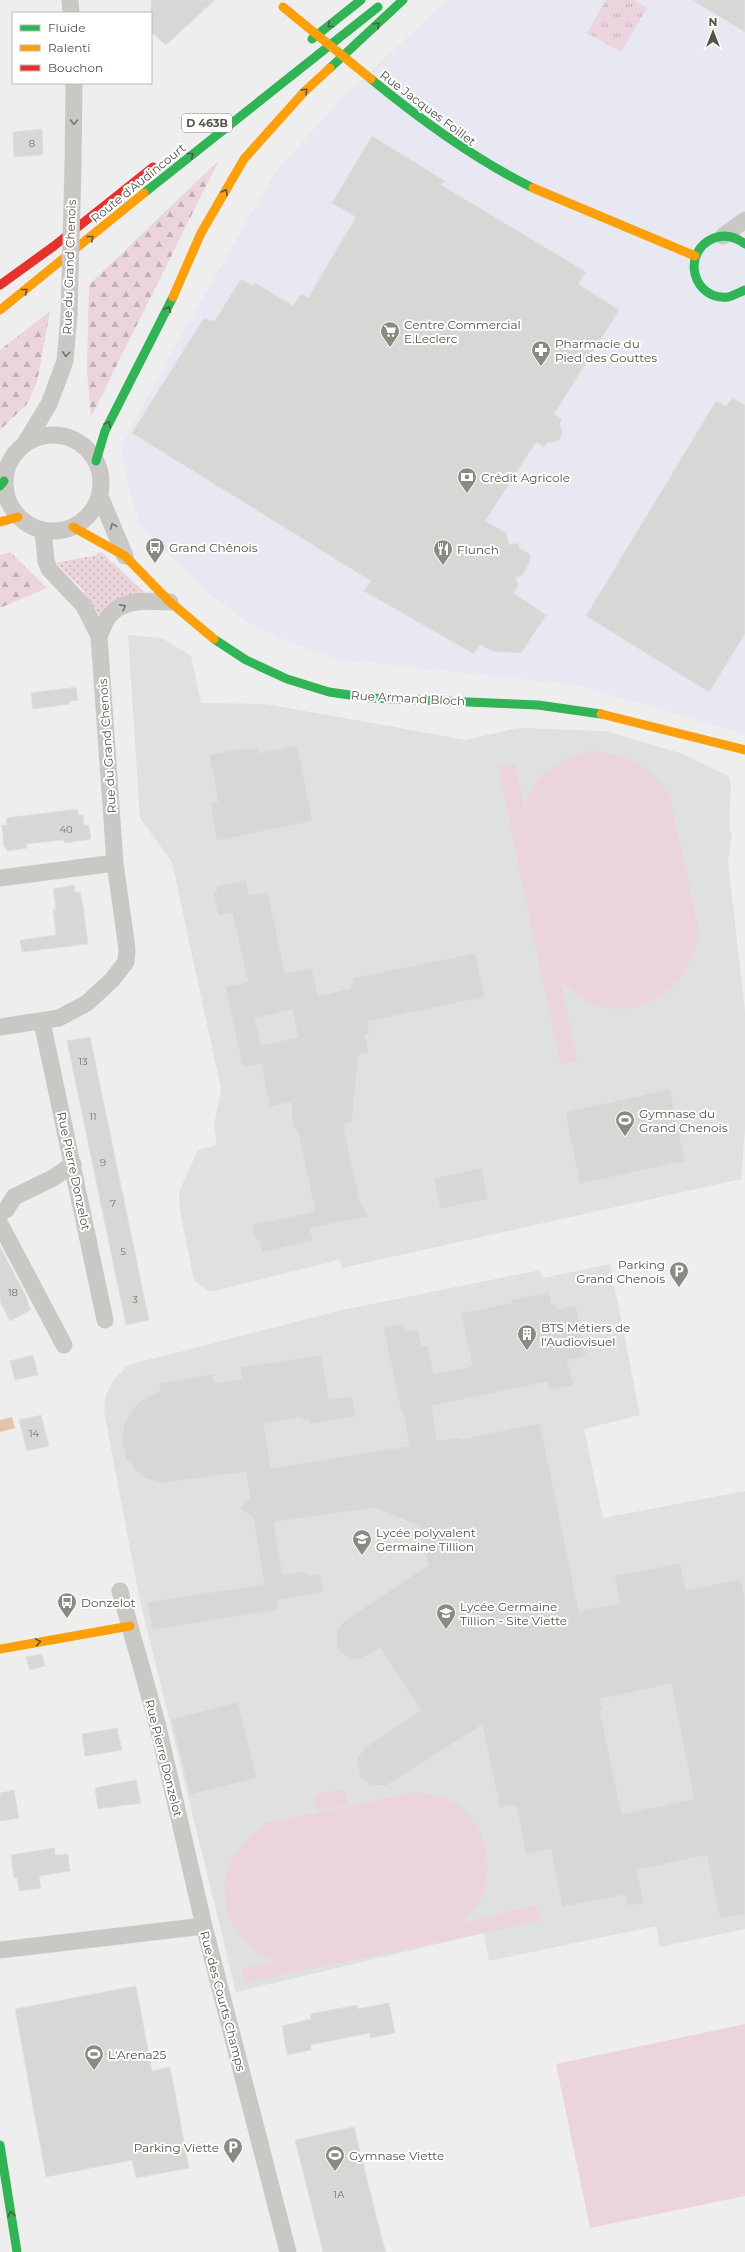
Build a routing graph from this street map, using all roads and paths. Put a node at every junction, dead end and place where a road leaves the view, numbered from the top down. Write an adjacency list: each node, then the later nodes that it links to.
1 (274, 0): 12 (street, Rue Jacques Foillet, bridge)
2 (361, 0): 5 (street, one-way to 5)
3 (387, 0): 16 (street, Route d'Audincourt / D 463B, one-way to 3)
4 (403, 0): 18 (street, one-way to 4)
5 (308, 43)
6 (74, 84): 17 (street, Rue du Grand Chenois, one-way to 17, bridge)
7 (159, 162): 11 (street, Route d'Audincourt)
8 (745, 220): 9 (street)
9 (723, 236): 10 (street); 12 (street)
10 (745, 244)
11 (54, 246): 13 (street, Route d'Audincourt); 14 (street, Route d'Audincourt)
12 (695, 256): 15 (street)
13 (0, 278)
14 (0, 285)
15 (745, 290)
16 (0, 310)
17 (26, 442): 18 (street); 19 (street)
18 (96, 461): 20 (street)
19 (2, 484): 21 (street)
20 (100, 496): 23 (street); 25 (street, Rue Armand Bloch, one-way to 20)
21 (18, 517): 22 (street); 24 (street)
22 (0, 522)
23 (73, 527): 24 (street); 25 (street, Rue Armand Bloch)
24 (43, 531): 27 (street, Rue du Grand Chenois)
25 (125, 556): 26 (street, Rue Armand Bloch)
26 (170, 602): 27 (street, one-way to 26); 28 (street, Rue Armand Bloch)
27 (99, 636): 29 (street, Rue du Grand Chenois)
28 (741, 752)
29 (115, 863): 30 (street); 31 (street)
30 (0, 878)
31 (42, 1022): 32 (street); 33 (street, Rue Pierre Donzelot)
32 (0, 1027)
33 (73, 1164): 34 (street); 36 (street, Rue Pierre Donzelot)
34 (0, 1213)
35 (0, 1224): 37 (street)
36 (105, 1320)
37 (64, 1345)
38 (120, 1591): 39 (street, Rue Pierre Donzelot)
39 (130, 1626): 40 (street, one-way to 39); 41 (street, Rue Pierre Donzelot)
40 (0, 1649)
41 (204, 1926): 42 (street, Rue des Courts Champs); 45 (street, Rue des Courts Champs)
42 (0, 1950)
43 (0, 2145): 44 (street, one-way to 43)
44 (17, 2252)
45 (288, 2252)

